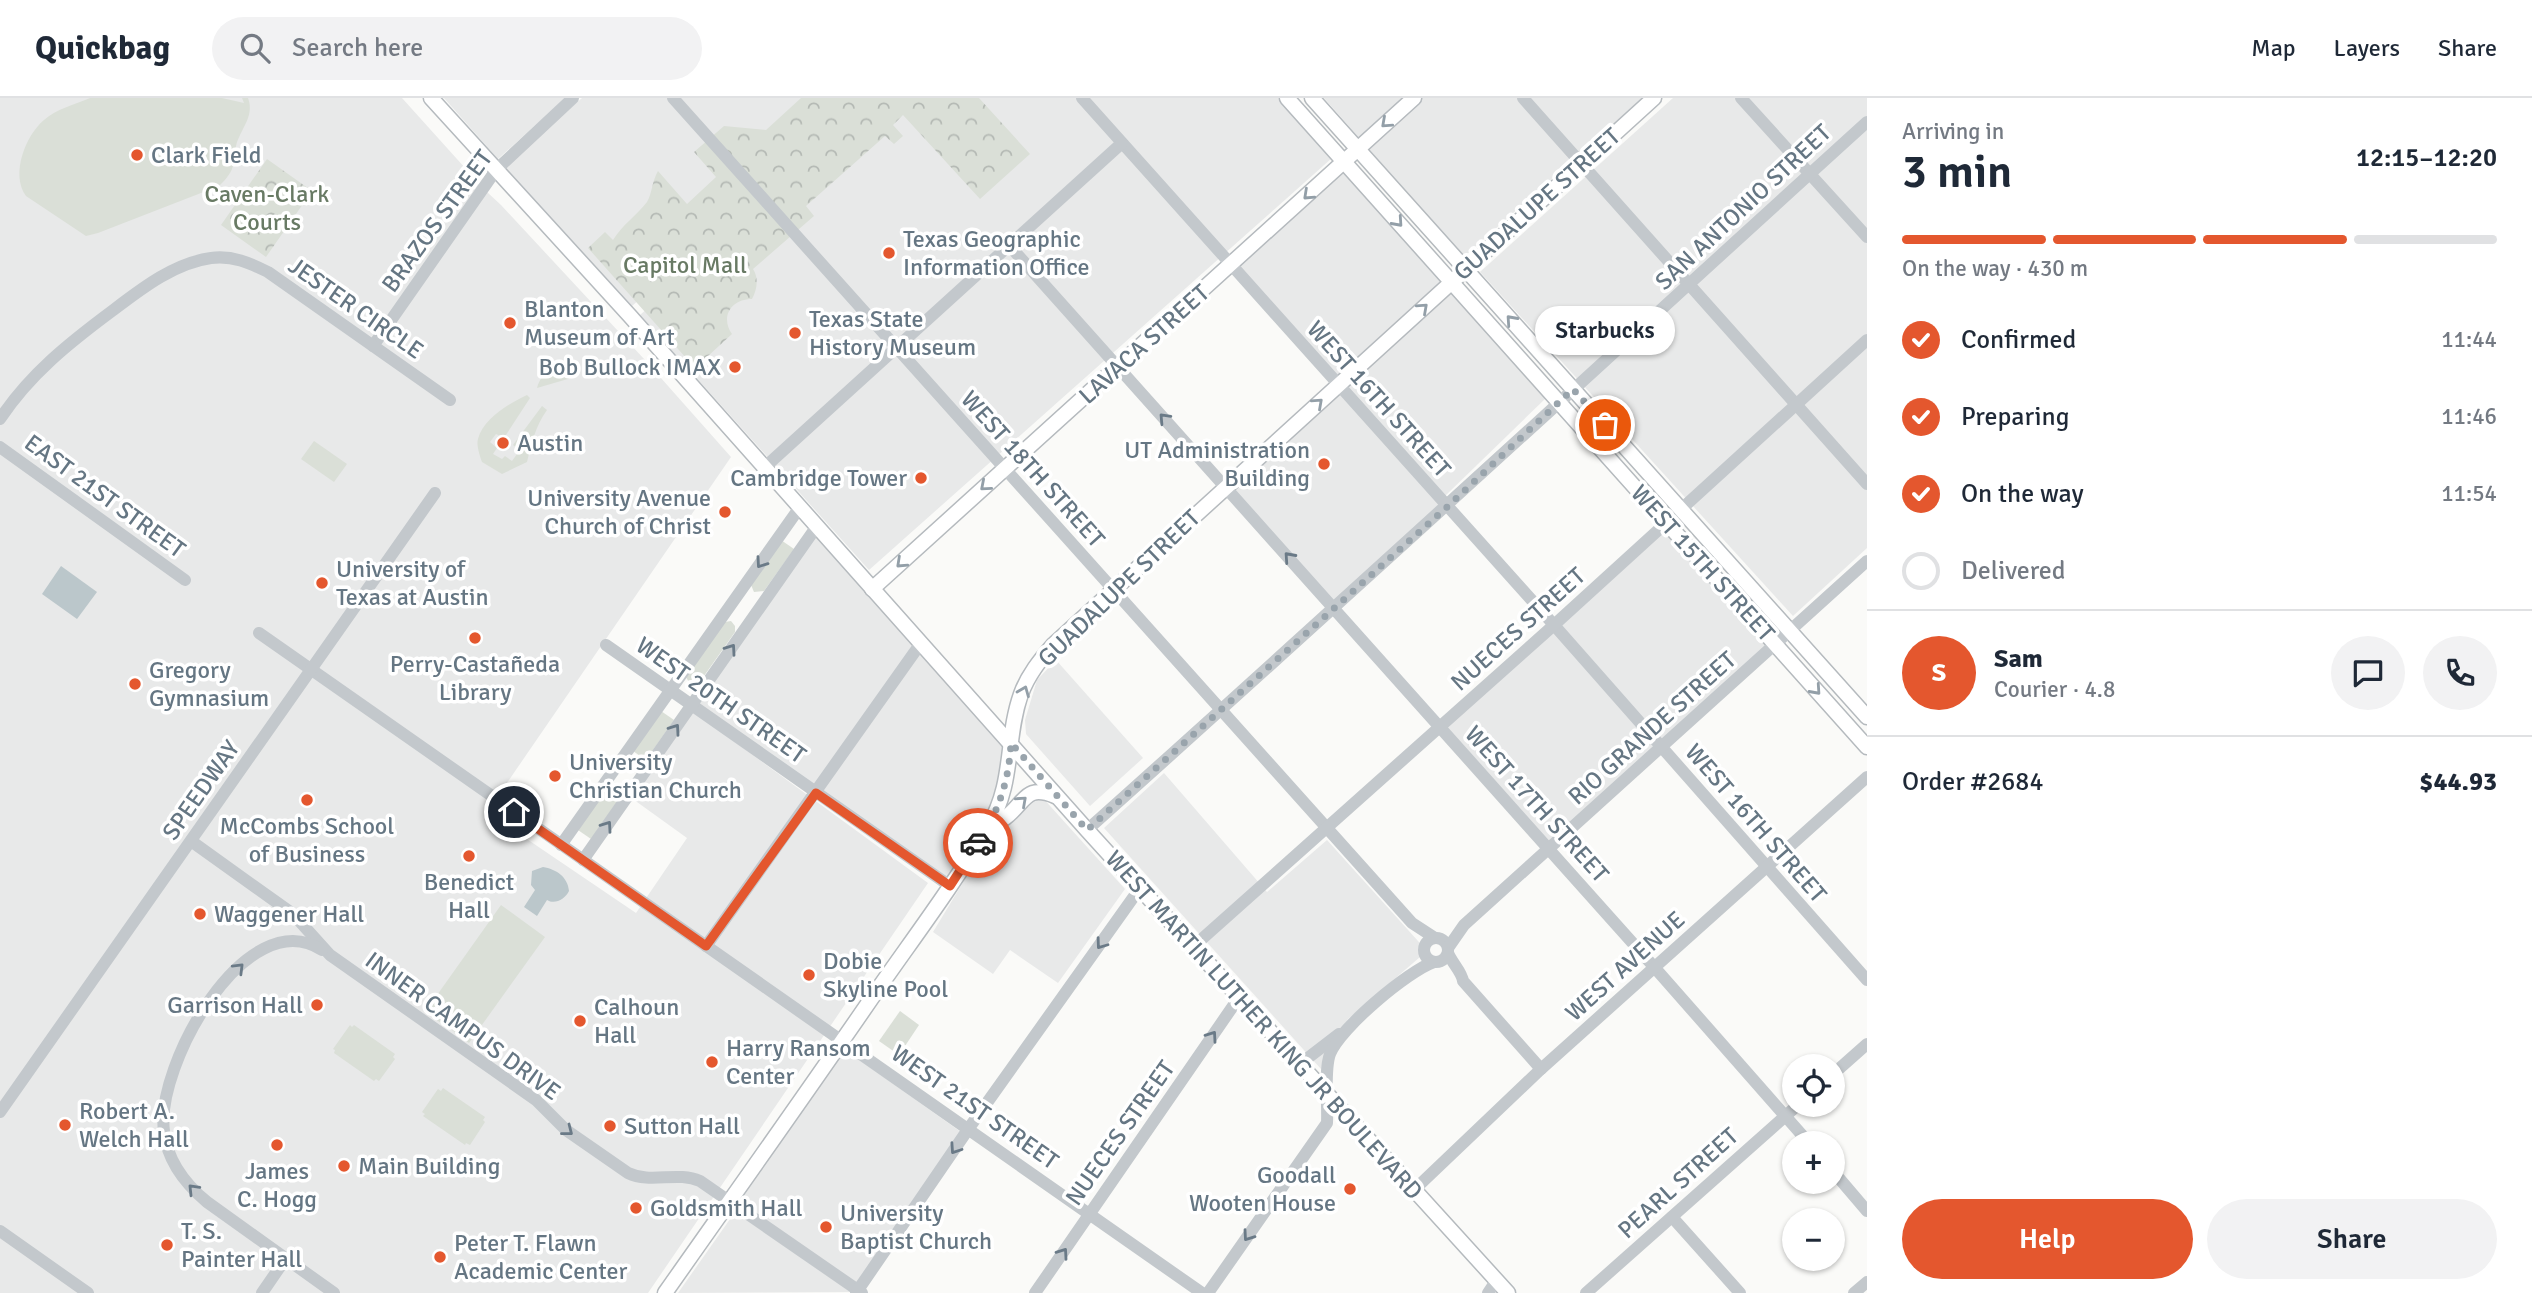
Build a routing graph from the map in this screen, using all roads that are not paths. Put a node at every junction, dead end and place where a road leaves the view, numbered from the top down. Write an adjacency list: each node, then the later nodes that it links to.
1 (431, 98): 16 (main road, WEST MARTIN LUTHER KING JR BOULEVARD)
2 (573, 98): 16 (street, BRAZOS STREET)
3 (673, 98): 26 (street, WEST 18TH STREET)
4 (1082, 98): 12 (street, WEST 16TH STREET)
5 (1287, 98): 14 (main road, WEST 15TH STREET)
6 (1312, 98): 13 (main road, WEST 15TH STREET)
7 (1414, 98): 13 (main road, LAVACA STREET, one-way to 13)
8 (1523, 98): 15 (street)
9 (1654, 98): 15 (main road, GUADALUPE STREET)
10 (1741, 98): 17 (street)
11 (1867, 122): 17 (street, SAN ANTONIO STREET)
12 (1122, 143): 19 (street); 20 (street, WEST 16TH STREET)
13 (1359, 149): 14 (main road, LAVACA STREET); 21 (main road, WEST 15TH STREET)
14 (1344, 162): 20 (main road, LAVACA STREET, one-way to 20); 22 (main road, WEST 15TH STREET, one-way to 22)
15 (1582, 163): 21 (main road, GUADALUPE STREET); 23 (street)
16 (496, 170): 25 (street, BRAZOS STREET); 35 (main road, WEST MARTIN LUTHER KING JR BOULEVARD)
17 (1810, 174): 18 (street); 23 (street, SAN ANTONIO STREET)
18 (1867, 237)
19 (1008, 244): 26 (street); 27 (street, WEST 17TH STREET)
20 (1231, 266): 27 (main road, LAVACA STREET); 28 (street, WEST 16TH STREET)
21 (1466, 269): 22 (main road, GUADALUPE STREET); 29 (main road, WEST 15TH STREET, one-way to 21)
22 (1451, 282): 28 (main road, GUADALUPE STREET, one-way to 22); 31 (main road, WEST 15TH STREET)
23 (1690, 285): 29 (street, SAN ANTONIO STREET); 32 (street)
24 (1867, 340): 32 (street, NUECES STREET)
25 (373, 346): 30 (street, JESTER CIRCLE); 33 (street, JESTER CIRCLE)
26 (896, 347): 35 (street); 36 (street, WEST 18TH STREET)
27 (1118, 368): 36 (main road, LAVACA STREET); 38 (street, WEST 17TH STREET, one-way to 27)
28 (1338, 385): 38 (main road, GUADALUPE STREET, one-way to 28); 41 (street, WEST 16TH STREET)
29 (1573, 389): 31 (street, SAN ANTONIO STREET); 42 (main road, WEST 15TH STREET)
30 (450, 400)
31 (1560, 402): 41 (street, SAN ANTONIO STREET); 43 (main road, WEST 15TH STREET)
32 (1797, 405): 37 (street); 42 (street, NUECES STREET)
33 (0, 419)
34 (0, 447): 46 (street, EAST 21ST STREET)
35 (765, 467): 40 (main road, WEST MARTIN LUTHER KING JR BOULEVARD)
36 (1005, 468): 48 (main road, LAVACA STREET, one-way to 48); 49 (street, WEST 18TH STREET)
37 (1867, 484)
38 (1226, 487): 49 (main road, GUADALUPE STREET); 51 (street, WEST 17TH STREET, one-way to 38)
39 (435, 492): 60 (street, SPEEDWAY)
40 (800, 507): 44 (main road, WEST MARTIN LUTHER KING JR BOULEVARD); 47 (street, one-way to 47)
41 (1447, 507): 51 (street, SAN ANTONIO STREET); 54 (street, WEST 16TH STREET)
42 (1682, 510): 43 (street, NUECES STREET); 55 (main road, WEST 15TH STREET)
43 (1667, 523): 54 (street, NUECES STREET); 58 (main road, WEST 15TH STREET)
44 (817, 526): 48 (main road, WEST MARTIN LUTHER KING JR BOULEVARD); 50 (street)
45 (1867, 561): 55 (street, RIO GRANDE STREET)
46 (185, 580)
47 (743, 588): 50 (street); 52 (street)
48 (872, 589): 57 (main road, WEST MARTIN LUTHER KING JR BOULEVARD)
49 (1114, 590): 63 (street, WEST 18TH STREET); 66 (main road, GUADALUPE STREET, one-way to 49)
50 (763, 603): 53 (street)
51 (1334, 608): 63 (street, SAN ANTONIO STREET); 65 (street, WEST 17TH STREET)
52 (727, 611): 53 (street); 61 (street)
53 (747, 625): 62 (street, one-way to 53)
54 (1554, 625): 65 (street, NUECES STREET); 67 (street, WEST 16TH STREET)
55 (1790, 631): 58 (street, RIO GRANDE STREET); 64 (main road, WEST 15TH STREET)
56 (259, 633): 60 (street)
57 (920, 643): 66 (main road, WEST MARTIN LUTHER KING JR BOULEVARD); 70 (street)
58 (1775, 644): 67 (street, RIO GRANDE STREET); 68 (main road, WEST 15TH STREET, one-way to 68)
59 (606, 645): 61 (street, WEST 20TH STREET)
60 (312, 671): 75 (street, SPEEDWAY); 76 (street, WEST 21ST STREET)
61 (670, 690): 62 (street, WEST 20TH STREET); 76 (street)
62 (692, 705): 70 (street, WEST 20TH STREET); 78 (street, one-way to 62)
63 (1221, 710): 73 (street, WEST 18TH STREET); 74 (street, SAN ANTONIO STREET)
64 (1867, 717)
65 (1440, 728): 73 (street, NUECES STREET); 77 (street, WEST 17TH STREET)
66 (1011, 743): 71 (main road, WEST MARTIN LUTHER KING JR BOULEVARD); 72 (main road, GUADALUPE STREET)
67 (1662, 747): 77 (street, RIO GRANDE STREET); 79 (street, WEST 16TH STREET)
68 (1867, 747)
69 (1867, 777): 79 (street, WEST AVENUE)
70 (816, 793): 80 (street, WEST 20TH STREET); 84 (street)
71 (1059, 797): 72 (main road, one-way to 71); 74 (main road, WEST MARTIN LUTHER KING JR BOULEVARD)
72 (990, 825): 80 (main road, GUADALUPE STREET)
73 (1327, 828): 82 (street, WEST 18TH STREET); 85 (street, NUECES STREET)
74 (1087, 830): 81 (main road, WEST MARTIN LUTHER KING JR BOULEVARD)
75 (191, 841): 87 (street, INNER CAMPUS DRIVE); 102 (street, SPEEDWAY)
76 (561, 845): 78 (street, WEST 21ST STREET)
77 (1548, 849): 83 (street, RIO GRANDE STREET); 89 (street, WEST 17TH STREET)
78 (583, 860): 84 (street, WEST 21ST STREET)
79 (1767, 868): 89 (street, WEST AVENUE); 91 (street, WEST 16TH STREET)
80 (950, 886): 95 (main road, GUADALUPE STREET)
81 (1140, 888): 85 (main road, WEST MARTIN LUTHER KING JR BOULEVARD); 105 (street, one-way to 105)
82 (1412, 923): 83 (street, WEST 18TH STREET); 86 (street, WEST 18TH STREET)
83 (1443, 944): 86 (street); 88 (street); 92 (street, WEST 18TH STREET)
84 (706, 946): 95 (street, WEST 21ST STREET)
85 (1194, 946): 93 (main road, WEST MARTIN LUTHER KING JR BOULEVARD)
86 (1424, 949): 88 (street); 90 (street)
87 (330, 955): 109 (street, INNER CAMPUS DRIVE, one-way to 109); 114 (street, one-way to 87)
88 (1435, 962): 90 (street); 92 (street, WEST 18TH STREET)
89 (1655, 968): 99 (street, WEST AVENUE); 101 (street, WEST 17TH STREET)
90 (1410, 973): 94 (street)
91 (1867, 980)
92 (1463, 981): 99 (street, WEST 18TH STREET)
93 (1240, 996): 98 (main road, WEST MARTIN LUTHER KING JR BOULEVARD); 111 (street, NUECES STREET, one-way to 93)
94 (1348, 1028): 98 (street); 100 (street)
95 (842, 1041): 105 (street, WEST 21ST STREET); 109 (main road, GUADALUPE STREET)
96 (1867, 1044): 97 (street)
97 (1845, 1063)
98 (1300, 1064): 100 (main road, WEST MARTIN LUTHER KING JR BOULEVARD)
99 (1541, 1069): 108 (street, WEST AVENUE)
100 (1328, 1095): 108 (main road, WEST MARTIN LUTHER KING JR BOULEVARD); 124 (street, one-way to 124)
101 (1782, 1111)
102 (0, 1112)
103 (1785, 1117): 112 (street, PEARL STREET)
104 (1787, 1117): 106 (street, WEST 17TH STREET)
105 (969, 1128): 111 (street, WEST 21ST STREET); 117 (street, one-way to 117)
106 (1799, 1131)
107 (1845, 1185): 110 (street)
108 (1414, 1190): 116 (main road, WEST MARTIN LUTHER KING JR BOULEVARD)
109 (729, 1201): 117 (street, INNER CAMPUS DRIVE); 121 (main road, GUADALUPE STREET)
110 (1867, 1211)
111 (1090, 1213): 122 (street, NUECES STREET, one-way to 111); 123 (street, WEST 21ST STREET)
112 (1672, 1217): 126 (street, PEARL STREET); 127 (street)
113 (0, 1231): 118 (street)
114 (286, 1258): 119 (street); 120 (street)
115 (1867, 1282): 128 (street)
116 (1492, 1287): 125 (main road, WEST MARTIN LUTHER KING JR BOULEVARD)
117 (859, 1292)
118 (88, 1293)
119 (262, 1293)
120 (334, 1293)
121 (665, 1293)
122 (1035, 1293)
123 (1202, 1293)
124 (1208, 1293)
125 (1508, 1293)
126 (1586, 1293)
127 (1740, 1293)
128 (1854, 1293)

